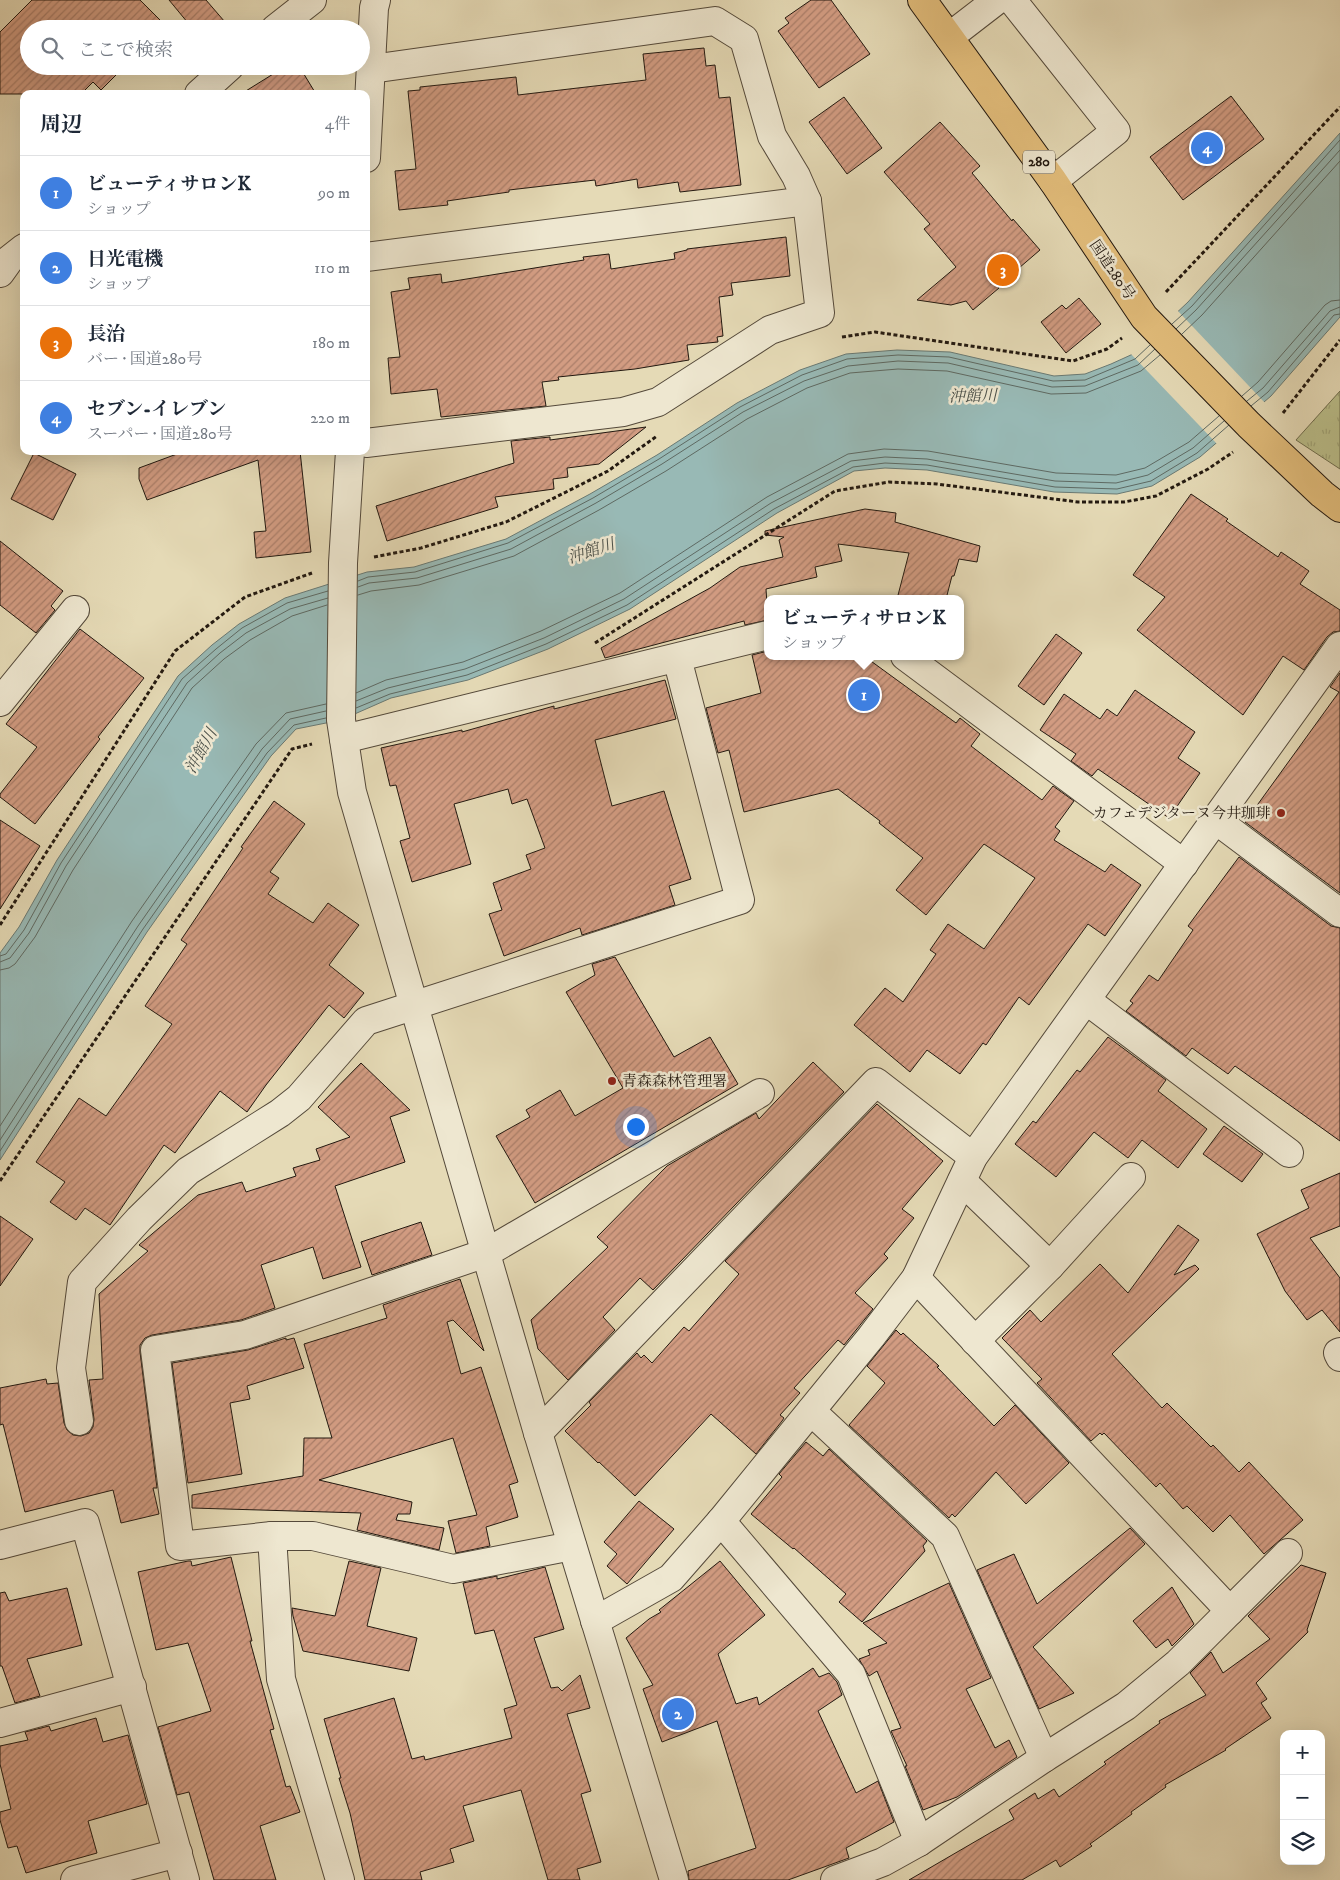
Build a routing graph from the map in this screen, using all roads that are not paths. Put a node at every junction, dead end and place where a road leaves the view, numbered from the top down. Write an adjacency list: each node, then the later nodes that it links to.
1 (312, 0): 6 (street)
2 (376, 0): 8 (street)
3 (922, 0): 7 (highway, 国道280号 / 280)
4 (997, 0): 7 (street)
5 (1012, 0): 12 (street)
6 (286, 20)
7 (949, 38): 12 (highway, 国道280号 / 280)
8 (371, 69): 11 (street); 13 (street)
9 (220, 75): 10 (street)
10 (203, 90)
11 (370, 90)
12 (1053, 180): 19 (highway, 国道280号 / 280)
13 (807, 201): 15 (street); 17 (street)
14 (20, 251): 16 (street)
15 (370, 256)
16 (0, 273)
17 (370, 443)
18 (350, 455): 26 (street)
19 (1340, 508)
20 (75, 610): 25 (street)
21 (764, 636): 23 (street)
22 (1340, 646): 27 (street)
23 (677, 658): 26 (street); 31 (street)
24 (910, 660): 28 (street)
25 (0, 702)
26 (335, 734): 31 (street)
27 (1216, 820): 28 (street); 29 (street)
28 (1184, 864): 30 (street)
29 (1340, 912)
30 (1086, 1000): 33 (street); 34 (street)
31 (415, 1006): 36 (street); 43 (street)
32 (760, 1093): 36 (street)
33 (1290, 1153)
34 (967, 1169): 37 (street); 38 (street); 44 (street)
35 (1131, 1177): 37 (street)
36 (486, 1253): 44 (street); 46 (street)
37 (1050, 1266): 39 (street)
38 (916, 1278): 39 (street); 42 (street)
39 (975, 1341): 50 (street)
40 (1340, 1352): 41 (street)
41 (1340, 1357)
42 (811, 1411): 45 (street); 54 (street)
43 (79, 1421)
44 (538, 1433): 48 (street)
45 (721, 1521): 51 (street); 55 (street)
46 (272, 1536): 48 (street); 59 (street)
47 (0, 1545): 52 (street)
48 (572, 1546): 51 (street)
49 (1288, 1553): 50 (street)
50 (1230, 1611): 54 (street)
51 (595, 1621): 60 (street)
52 (132, 1687): 53 (street); 56 (street)
53 (0, 1723)
54 (1044, 1758): 55 (street)
55 (919, 1842): 61 (street)
56 (178, 1853): 57 (street); 58 (street)
57 (74, 1880)
58 (186, 1880)
59 (340, 1880)
60 (674, 1880)
61 (835, 1880)

